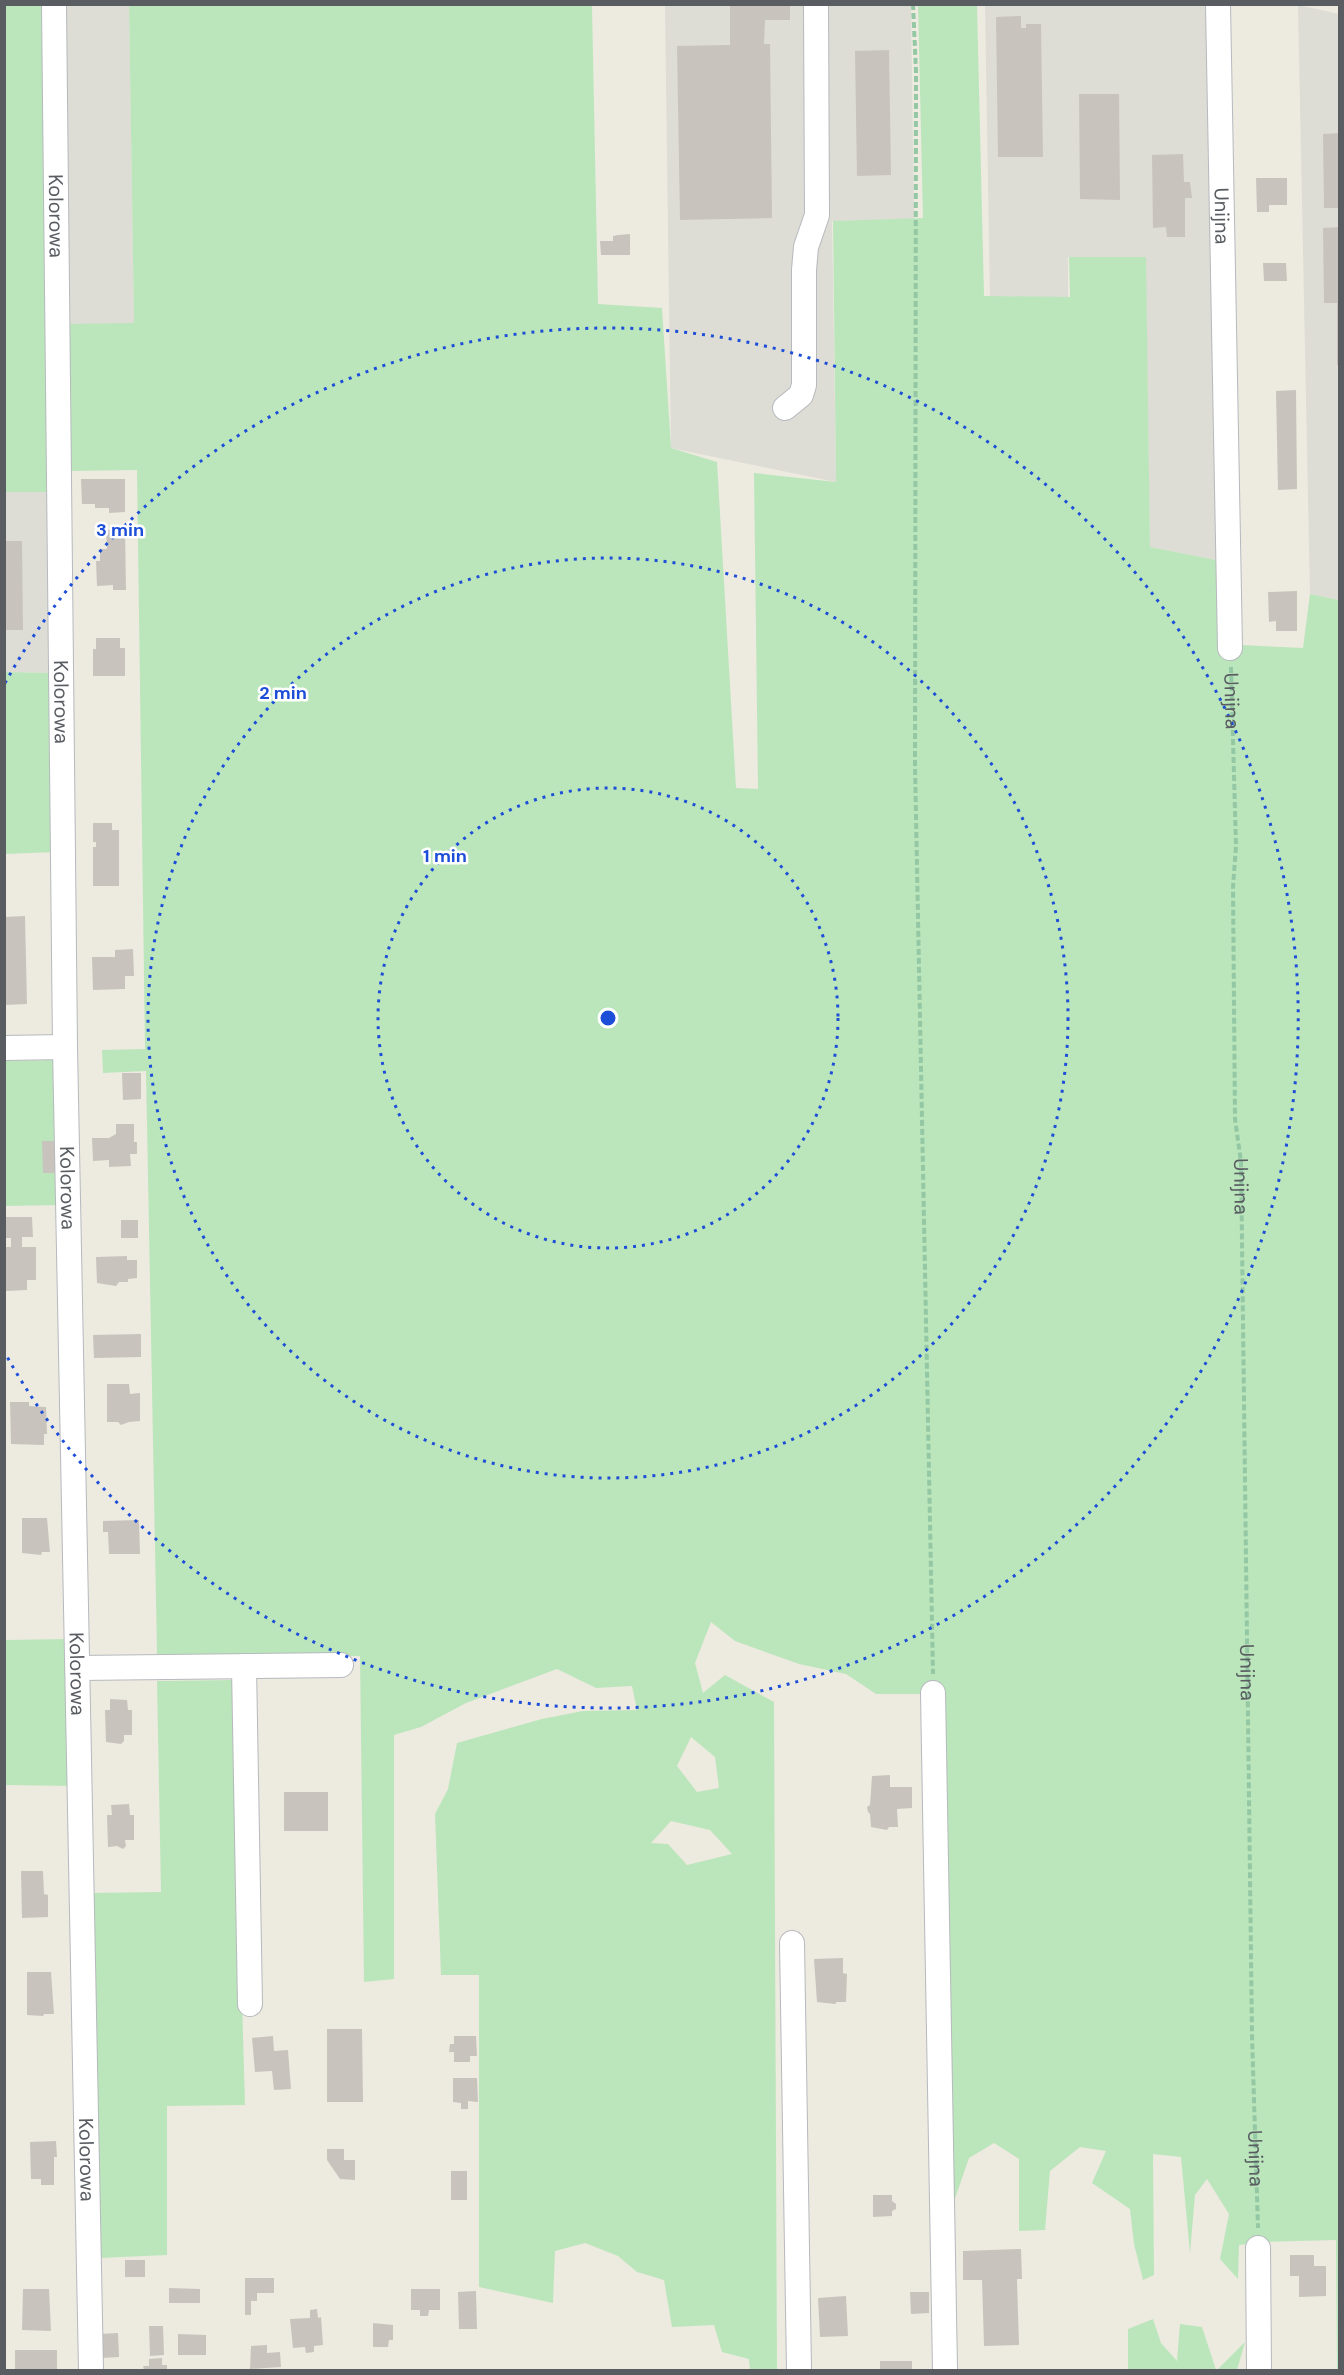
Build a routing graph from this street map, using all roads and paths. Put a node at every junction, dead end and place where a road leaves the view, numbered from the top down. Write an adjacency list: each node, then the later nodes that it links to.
1 (54, 4): 7 (street, Kolorowa)
2 (816, 4): 5 (street)
3 (913, 4): 12 (path)
4 (1218, 4): 6 (street, Unijna)
5 (785, 408)
6 (1230, 648): 15 (path, Unijna)
7 (65, 1047): 8 (street); 11 (street, Kolorowa)
8 (4, 1048)
9 (341, 1665): 10 (street)
10 (244, 1666): 11 (street); 14 (street)
11 (78, 1668): 16 (street, Kolorowa)
12 (933, 1693): 18 (street)
13 (792, 1942): 17 (street)
14 (250, 2004)
15 (1258, 2247): 19 (street)
16 (91, 2370)
17 (799, 2370)
18 (945, 2370)
19 (1259, 2370)

